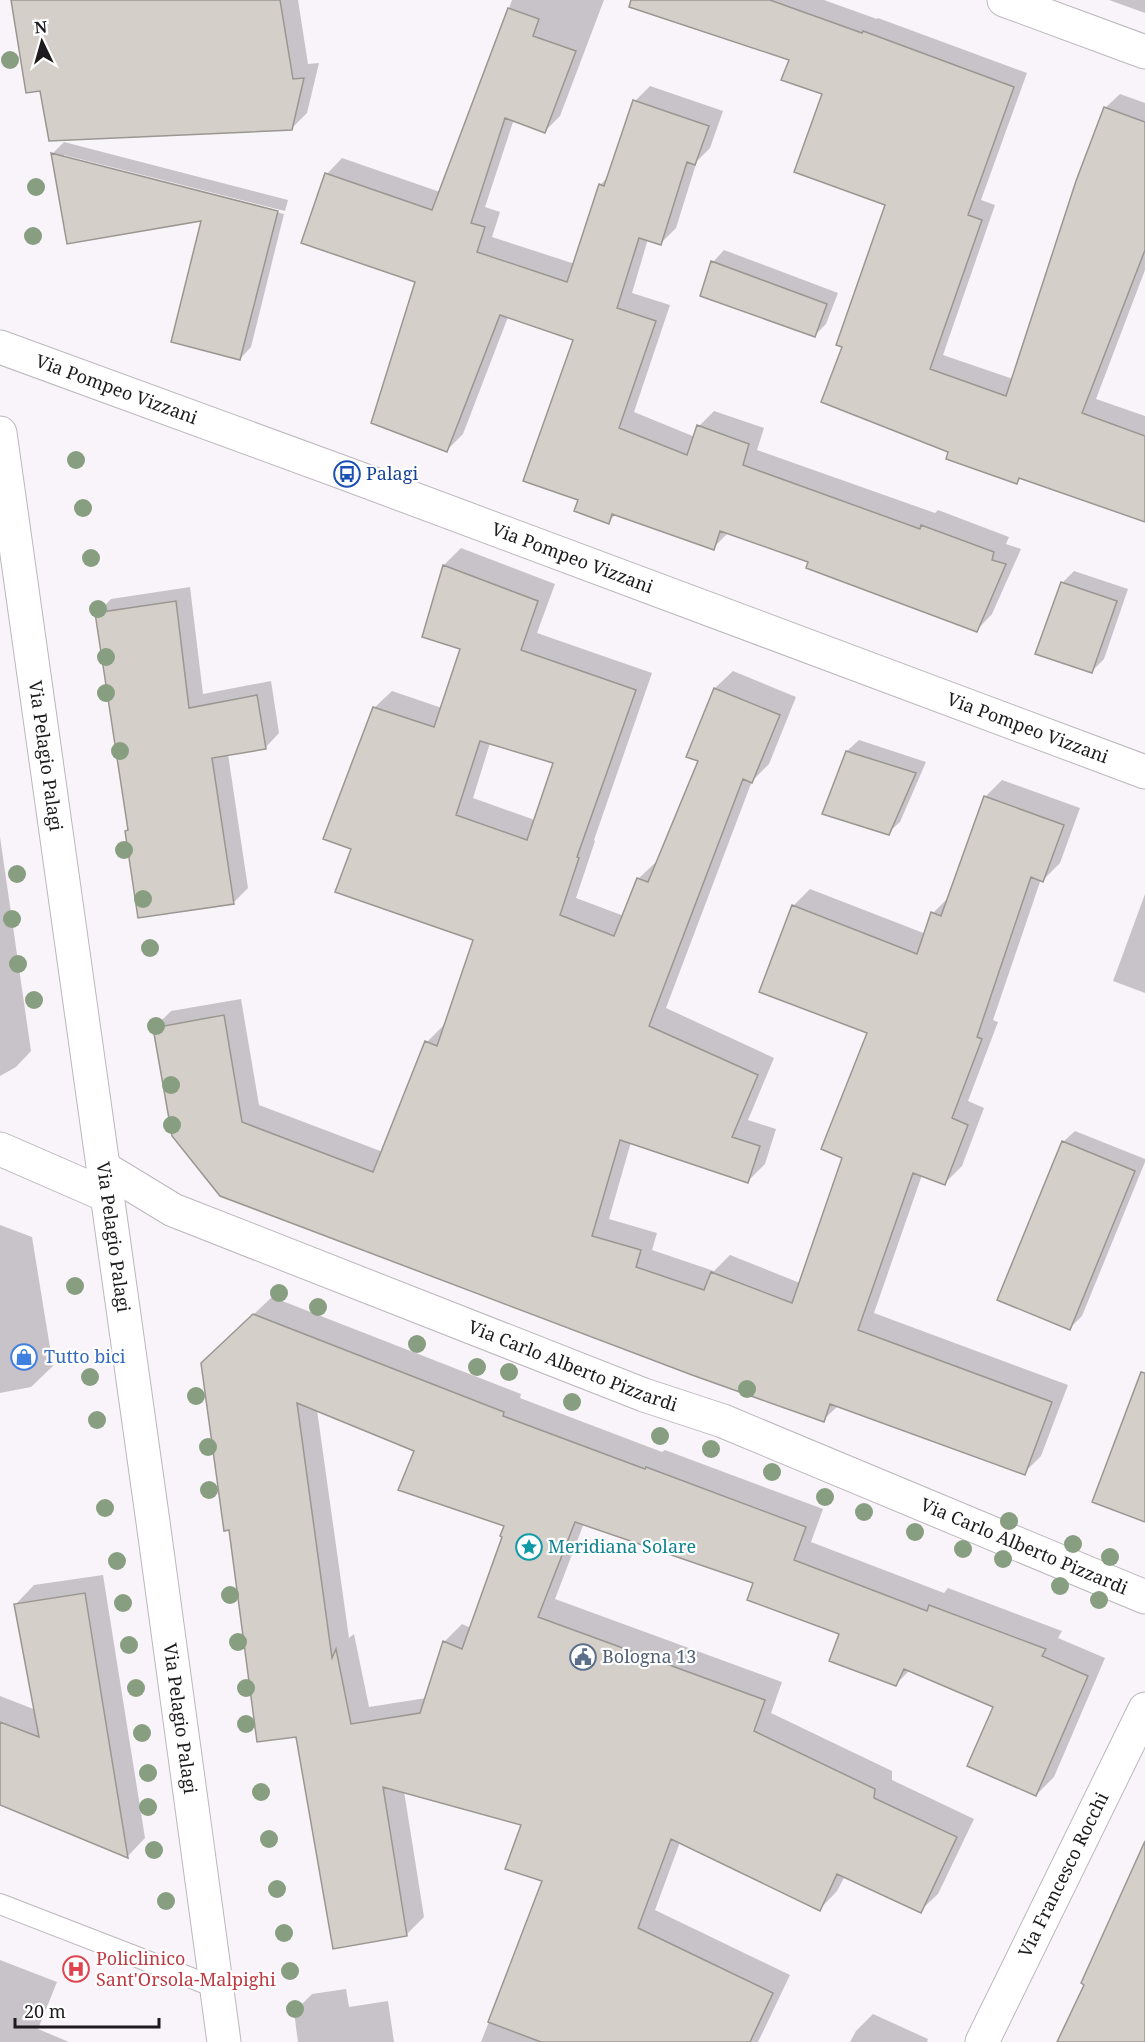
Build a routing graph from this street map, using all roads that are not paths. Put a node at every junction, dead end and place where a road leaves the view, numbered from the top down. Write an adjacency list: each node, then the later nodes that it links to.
1 (1004, 0): 2 (street)
2 (1145, 52)
3 (0, 347): 5 (street, Via Pompeo Vizzani)
4 (0, 433): 8 (street, Via Pelagio Palagi)
5 (1145, 772)
6 (0, 1140): 8 (street, Via Carlo Alberto Pizzardi)
7 (0, 1149): 8 (street, Via Carlo Alberto Pizzardi)
8 (106, 1182): 9 (street, Via Carlo Alberto Pizzardi); 12 (street, Via Pelagio Palagi)
9 (1145, 1598)
10 (1145, 1709): 14 (street, Via Francesco Rocchi)
11 (0, 1904): 12 (lane)
12 (217, 1988): 13 (street, Via Pelagio Palagi)
13 (224, 2042)
14 (982, 2042)

